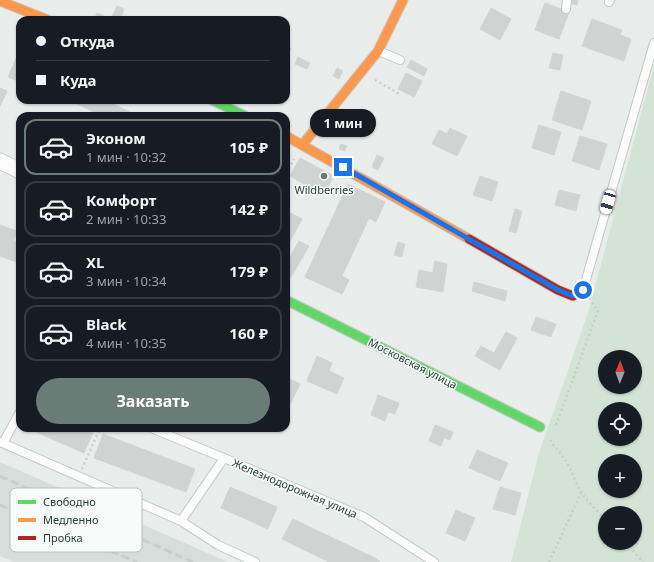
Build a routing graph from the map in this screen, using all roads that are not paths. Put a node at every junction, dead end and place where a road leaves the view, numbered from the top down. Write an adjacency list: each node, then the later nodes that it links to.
1 (0, 0): 5 (street)
2 (403, 0): 7 (street)
3 (567, 0): 4 (lane)
4 (566, 9)
5 (38, 16)
6 (654, 43): 15 (lane)
7 (378, 51): 8 (lane); 12 (street)
8 (400, 60)
9 (220, 104): 10 (street)
10 (237, 112)
11 (290, 138): 12 (street)
12 (303, 144): 15 (street)
13 (0, 161): 14 (street)
14 (16, 169)
15 (573, 296)
16 (290, 302): 18 (street, Московская улица)
17 (16, 419): 20 (lane)
18 (540, 427)
19 (161, 432): 21 (lane)
20 (2, 443): 22 (lane)
21 (224, 458): 24 (lane, Железнодорожная улица); 26 (lane, Железнодорожная улица)
22 (106, 488)
23 (142, 504): 24 (lane)
24 (181, 521): 25 (lane)
25 (255, 562)
26 (434, 562)

